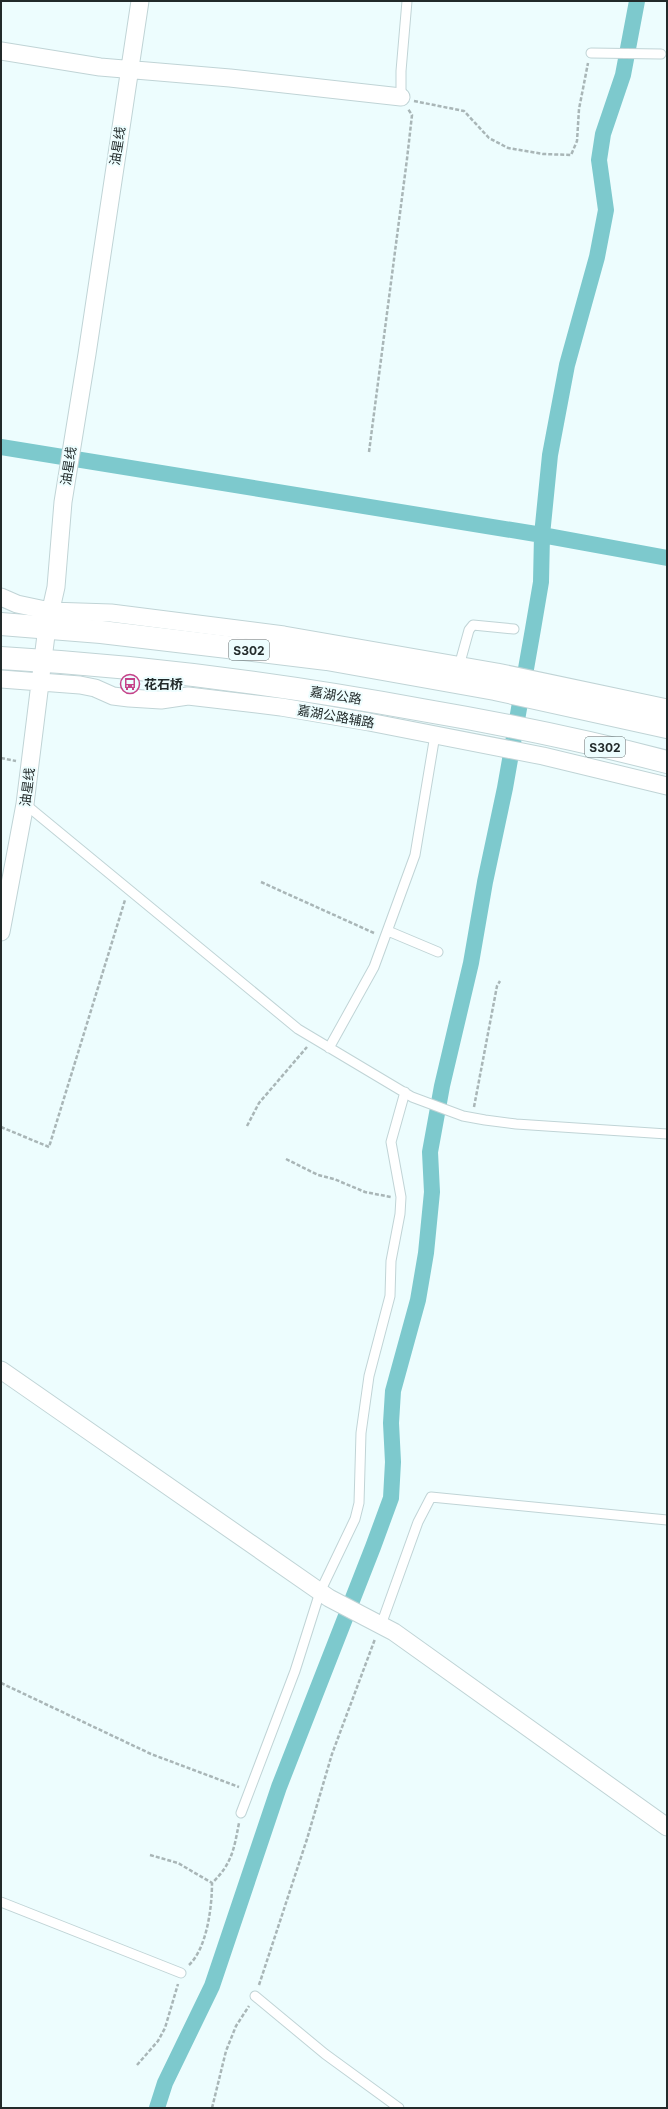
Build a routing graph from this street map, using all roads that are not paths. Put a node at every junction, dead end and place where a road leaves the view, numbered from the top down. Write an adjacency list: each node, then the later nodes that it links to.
1 (140, 1): 6 (street, 油星线)
2 (407, 1): 7 (lane)
3 (1, 51): 6 (street)
4 (591, 53): 5 (lane)
5 (661, 54)
6 (129, 69): 7 (street); 9 (street, 油星线)
7 (401, 97)
8 (1, 597): 9 (street)
9 (49, 619): 10 (main road, S302); 13 (street, 油星线); 14 (street); 16 (main road, S302)
10 (1, 624)
11 (514, 629): 14 (lane)
12 (1, 658): 13 (main road, 嘉湖公路 / S302)
13 (42, 660): 17 (street, 油星线); 22 (main road, 嘉湖公路 / S302)
14 (459, 666): 16 (street)
15 (1, 679): 17 (street, 嘉湖公路辅路)
16 (496, 681): 18 (main road, S302)
17 (39, 682): 21 (street, 嘉湖公路辅路); 24 (street, 油星线)
18 (552, 693): 19 (street); 20 (main road, S302)
19 (667, 708)
20 (667, 727)
21 (435, 735): 23 (street, 嘉湖公路辅路); 26 (lane)
22 (667, 762)
23 (667, 786)
24 (25, 804): 25 (street, 油星线); 28 (lane)
25 (1, 932)
26 (386, 935): 27 (lane); 28 (lane)
27 (438, 952)
28 (329, 1048): 29 (lane)
29 (408, 1094): 30 (lane); 33 (lane)
30 (667, 1134)
31 (1, 1370): 33 (street)
32 (667, 1520): 34 (lane)
33 (324, 1595): 34 (street); 35 (lane)
34 (375, 1622): 36 (street)
35 (241, 1813)
36 (667, 1827)
37 (1, 1902): 38 (lane)
38 (181, 1973)
39 (255, 1996): 40 (lane)
40 (398, 2108)

